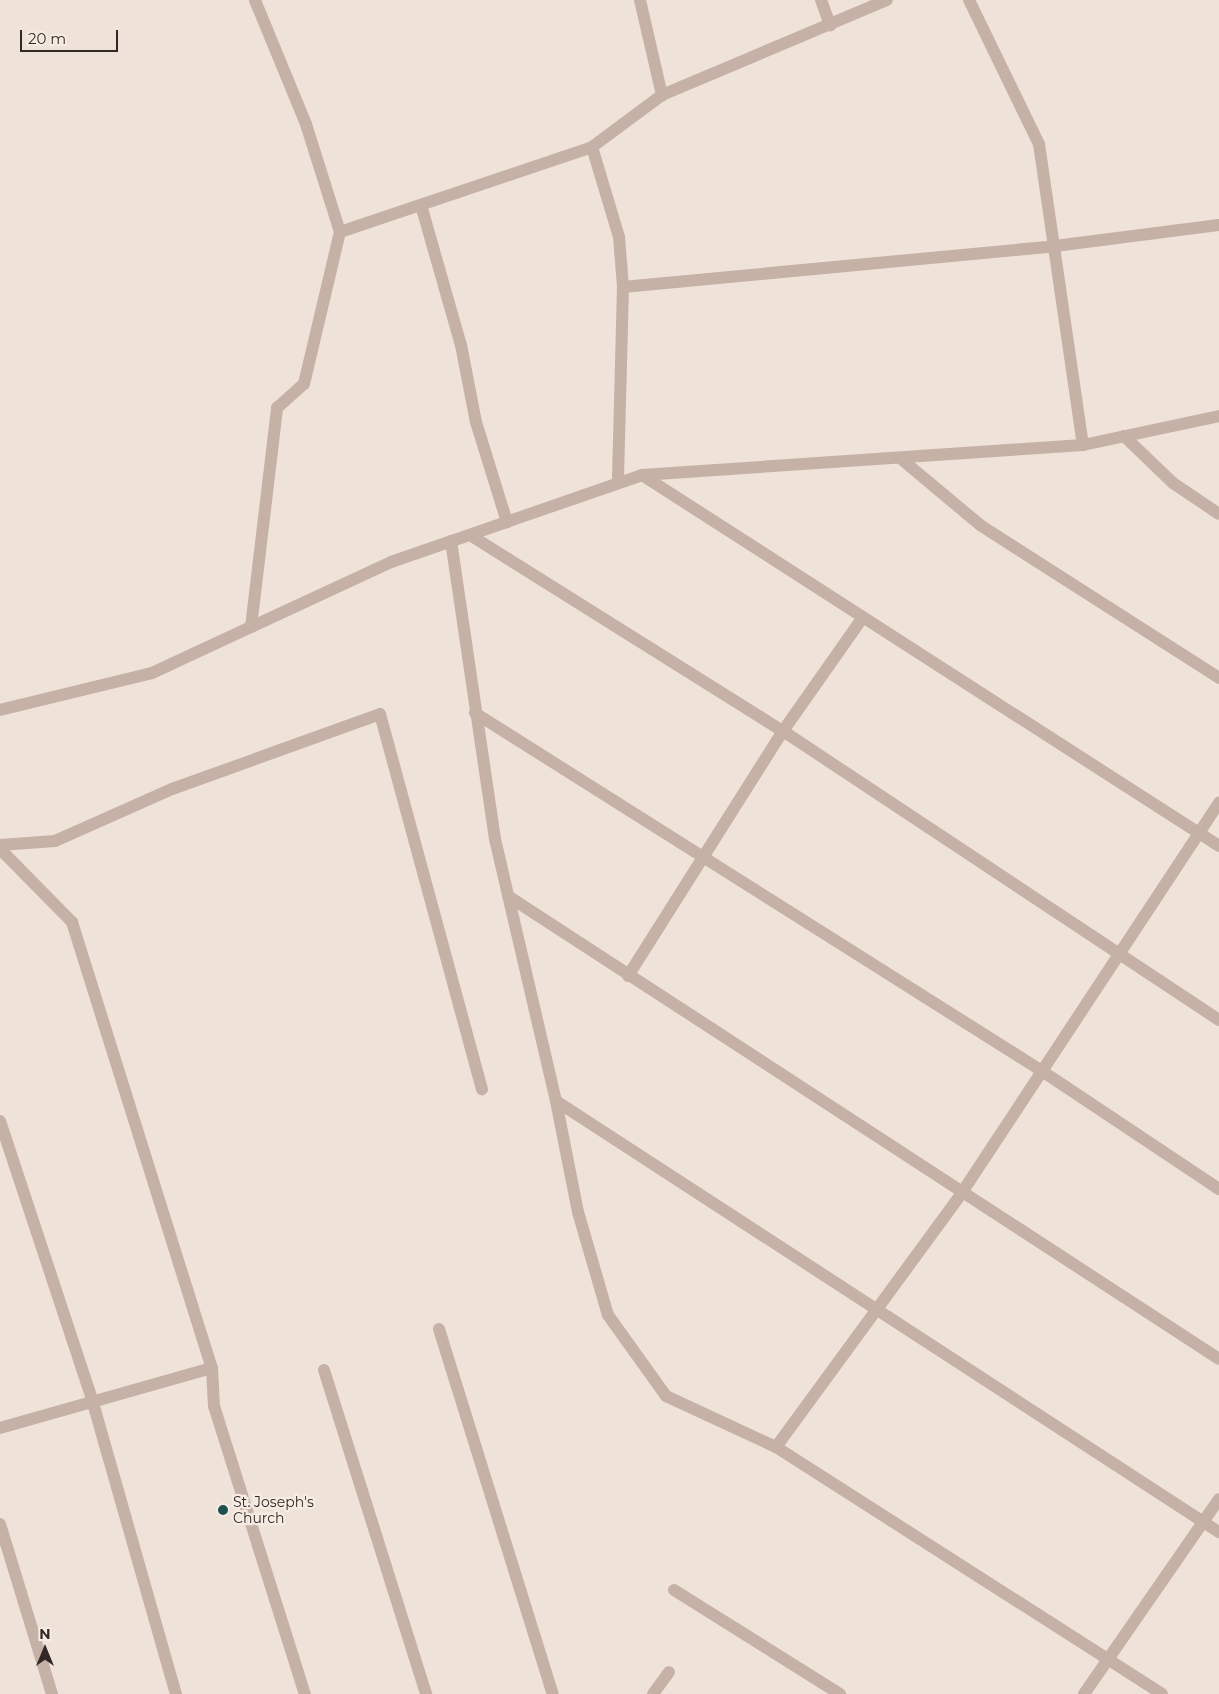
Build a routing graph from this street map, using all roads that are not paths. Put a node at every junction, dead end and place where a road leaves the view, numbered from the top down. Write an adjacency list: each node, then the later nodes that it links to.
1 (255, 0): 11 (street)
2 (640, 0): 7 (street)
3 (821, 0): 6 (street)
4 (887, 0): 6 (street)
5 (969, 0): 12 (street)
6 (830, 25): 7 (street)
7 (662, 95): 8 (street)
8 (592, 147): 9 (street); 13 (street)
9 (421, 205): 11 (street); 21 (street)
10 (1219, 225): 12 (street)
11 (340, 232): 25 (street)
12 (1055, 246): 13 (street); 16 (street)
13 (623, 288): 19 (street)
14 (1219, 416): 15 (street)
15 (1124, 436): 16 (street); 20 (street)
16 (1083, 445): 17 (street)
17 (900, 458): 18 (street); 26 (street)
18 (642, 475): 19 (street); 24 (street)
19 (618, 483): 21 (street)
20 (1219, 514)
21 (507, 522): 22 (street)
22 (470, 534): 23 (street); 29 (street)
23 (451, 541): 25 (street); 28 (street)
24 (863, 617): 29 (street); 31 (street)
25 (251, 627): 27 (street)
26 (1219, 678)
27 (0, 710)
28 (475, 713): 35 (street); 36 (street)
29 (783, 731): 35 (street); 37 (street)
30 (1219, 802): 31 (street)
31 (1199, 832): 33 (street); 37 (street)
32 (0, 845): 41 (street)
33 (1219, 846)
34 (0, 849): 49 (street)
35 (706, 856): 38 (street); 40 (street)
36 (508, 896): 38 (street); 42 (street)
37 (1118, 956): 39 (street); 40 (street)
38 (628, 976): 45 (street)
39 (1219, 1020)
40 (1042, 1071): 44 (street); 45 (street)
41 (482, 1089)
42 (556, 1101): 46 (street); 53 (street)
43 (0, 1121): 51 (street)
44 (1219, 1189)
45 (961, 1194): 46 (street); 48 (street)
46 (878, 1308): 53 (street); 55 (street)
47 (440, 1329): 65 (street)
48 (1219, 1359)
49 (212, 1368): 51 (street); 63 (street)
50 (324, 1370): 64 (street)
51 (93, 1404): 52 (street); 62 (street)
52 (0, 1428)
53 (776, 1447): 59 (street)
54 (1219, 1499): 55 (street)
55 (1203, 1522): 57 (street); 59 (street)
56 (0, 1524): 61 (street)
57 (1219, 1532)
58 (674, 1590): 67 (street)
59 (1108, 1659): 68 (street); 69 (street)
60 (669, 1672): 66 (street)
61 (52, 1694)
62 (176, 1694)
63 (305, 1694)
64 (426, 1694)
65 (553, 1694)
66 (653, 1694)
67 (840, 1694)
68 (1084, 1694)
69 (1162, 1694)

